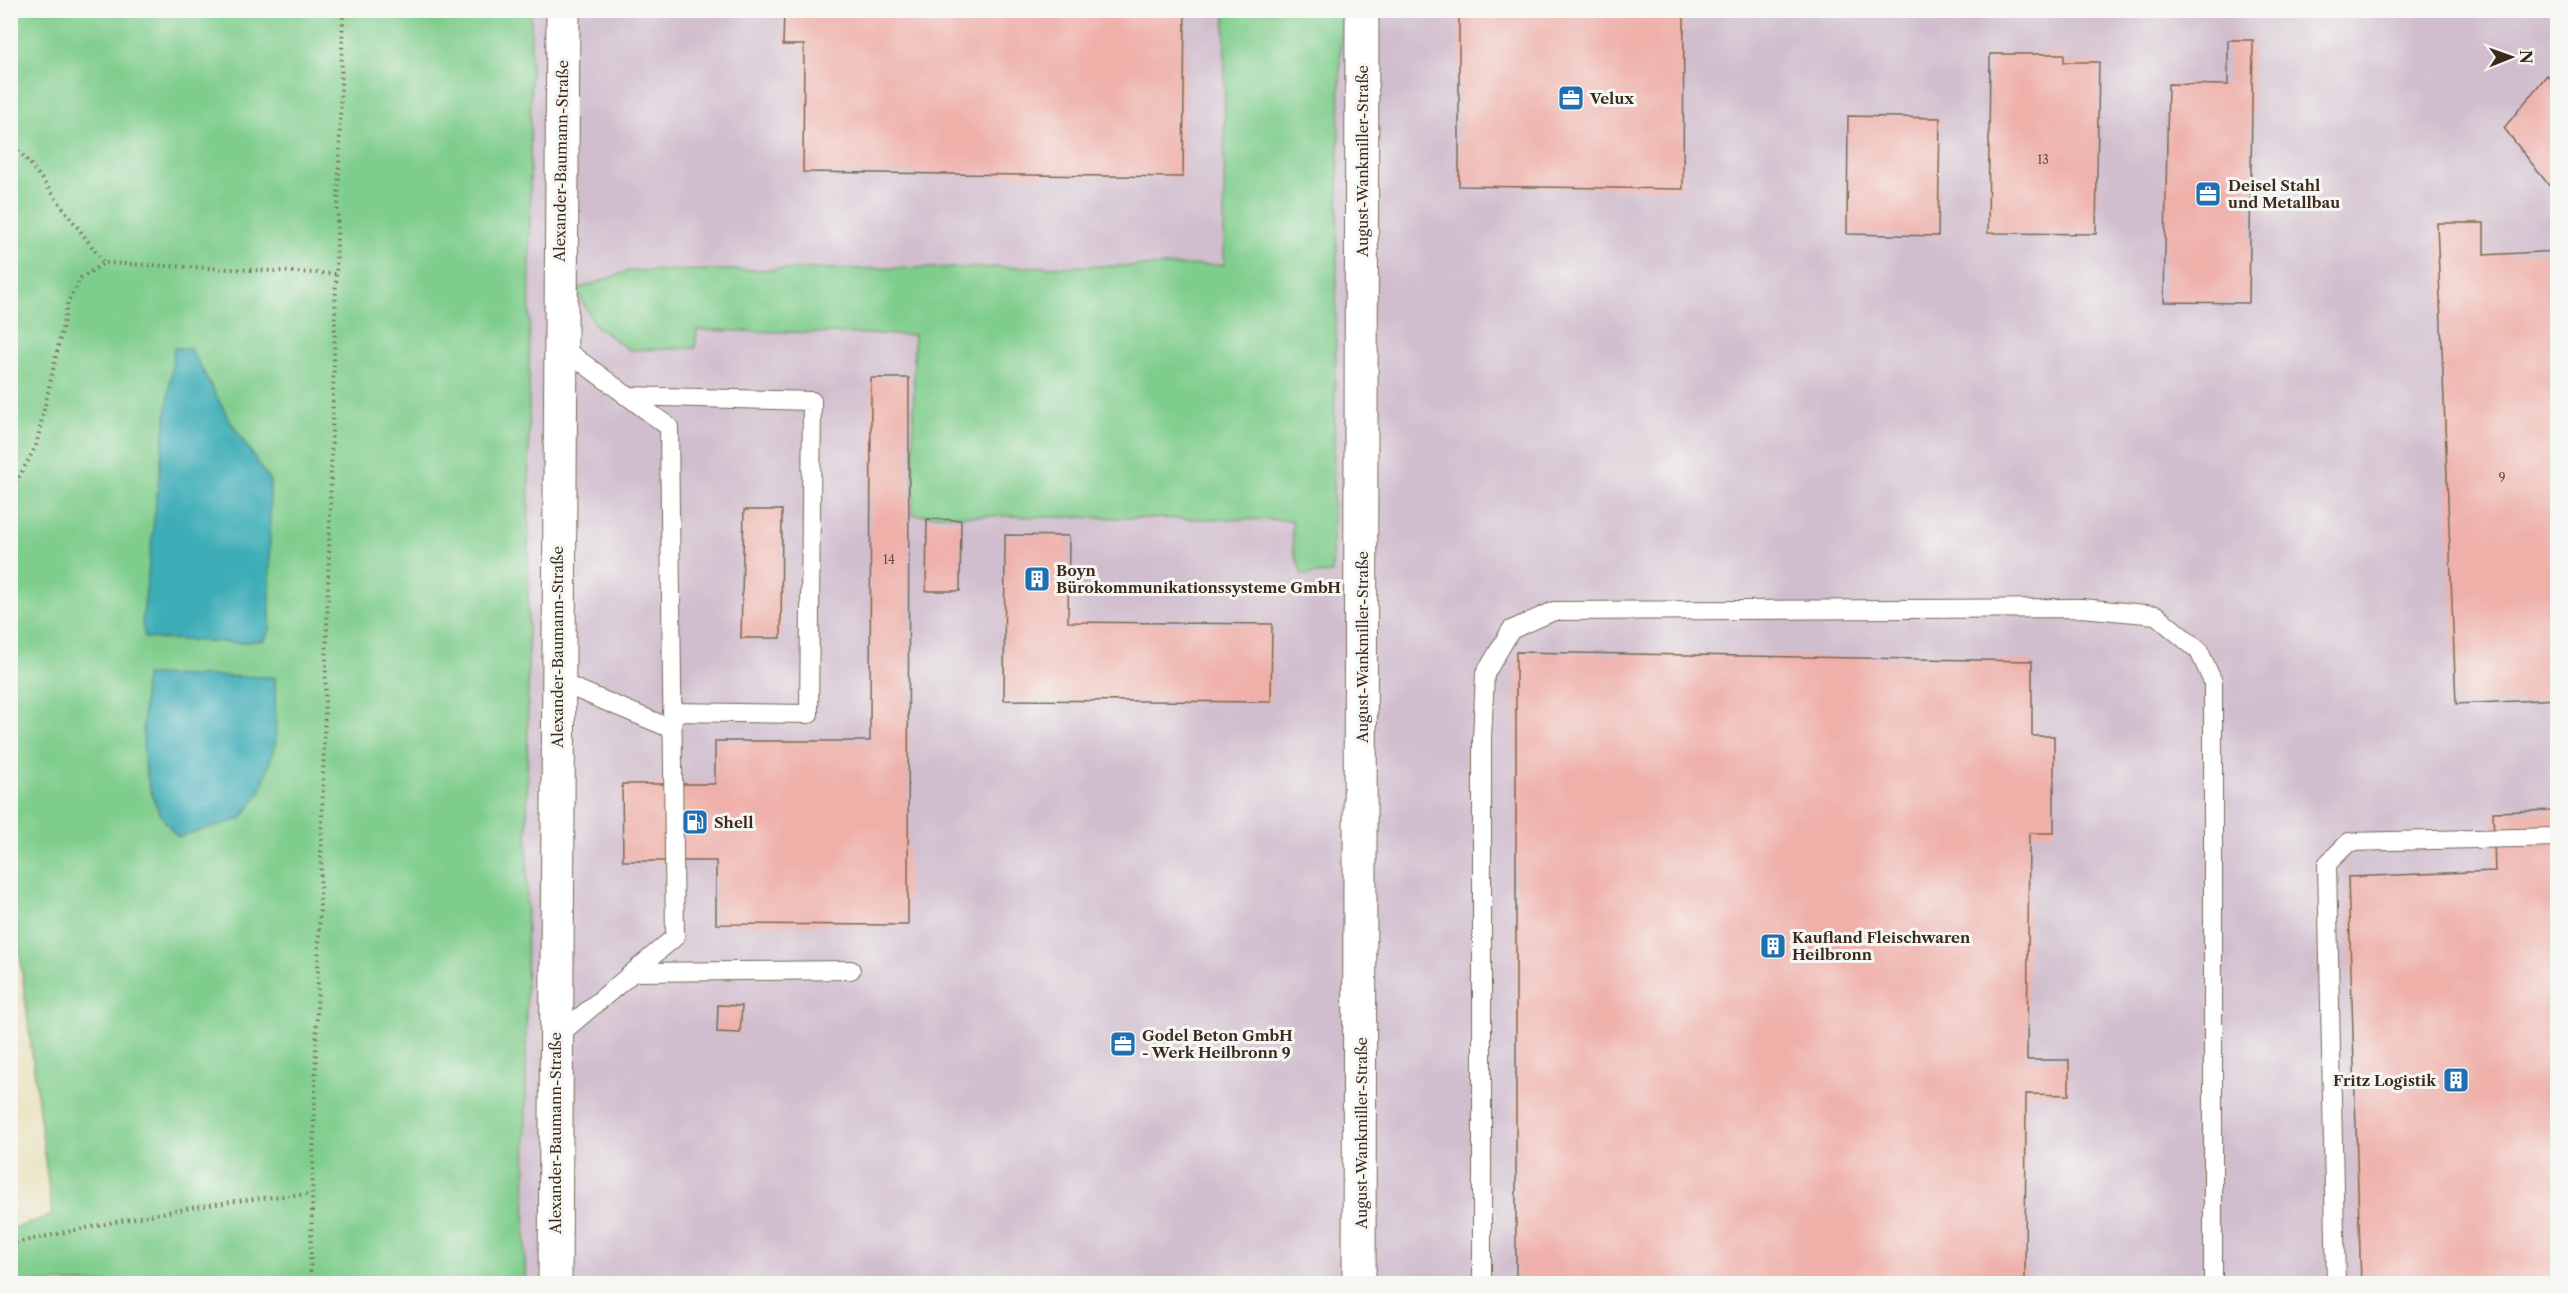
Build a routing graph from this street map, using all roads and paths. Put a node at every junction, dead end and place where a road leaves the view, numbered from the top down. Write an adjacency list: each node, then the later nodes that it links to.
1 (343, 10): 8 (path)
2 (563, 10): 9 (street, Alexander-Baumann-Straße)
3 (1362, 10): 22 (street, August-Wankmiller-Straße)
4 (2244, 10): 5 (path)
5 (2436, 10)
6 (10, 142): 7 (path)
7 (104, 263): 8 (path); 11 (path)
8 (338, 274): 18 (path)
9 (560, 346): 10 (lane); 12 (street, Alexander-Baumann-Straße)
10 (626, 396): 13 (lane); 13 (lane)
11 (10, 493)
12 (557, 681): 13 (lane); 17 (street, Alexander-Baumann-Straße)
13 (672, 721): 16 (lane)
14 (2558, 837): 25 (lane)
15 (851, 970): 16 (lane)
16 (634, 972): 17 (lane)
17 (555, 1039): 21 (street, Alexander-Baumann-Straße)
18 (311, 1194): 19 (path); 20 (path)
19 (10, 1244)
20 (310, 1284)
21 (555, 1284)
22 (1359, 1284)
23 (1482, 1284): 24 (lane)
24 (2212, 1284)
25 (2336, 1284)

